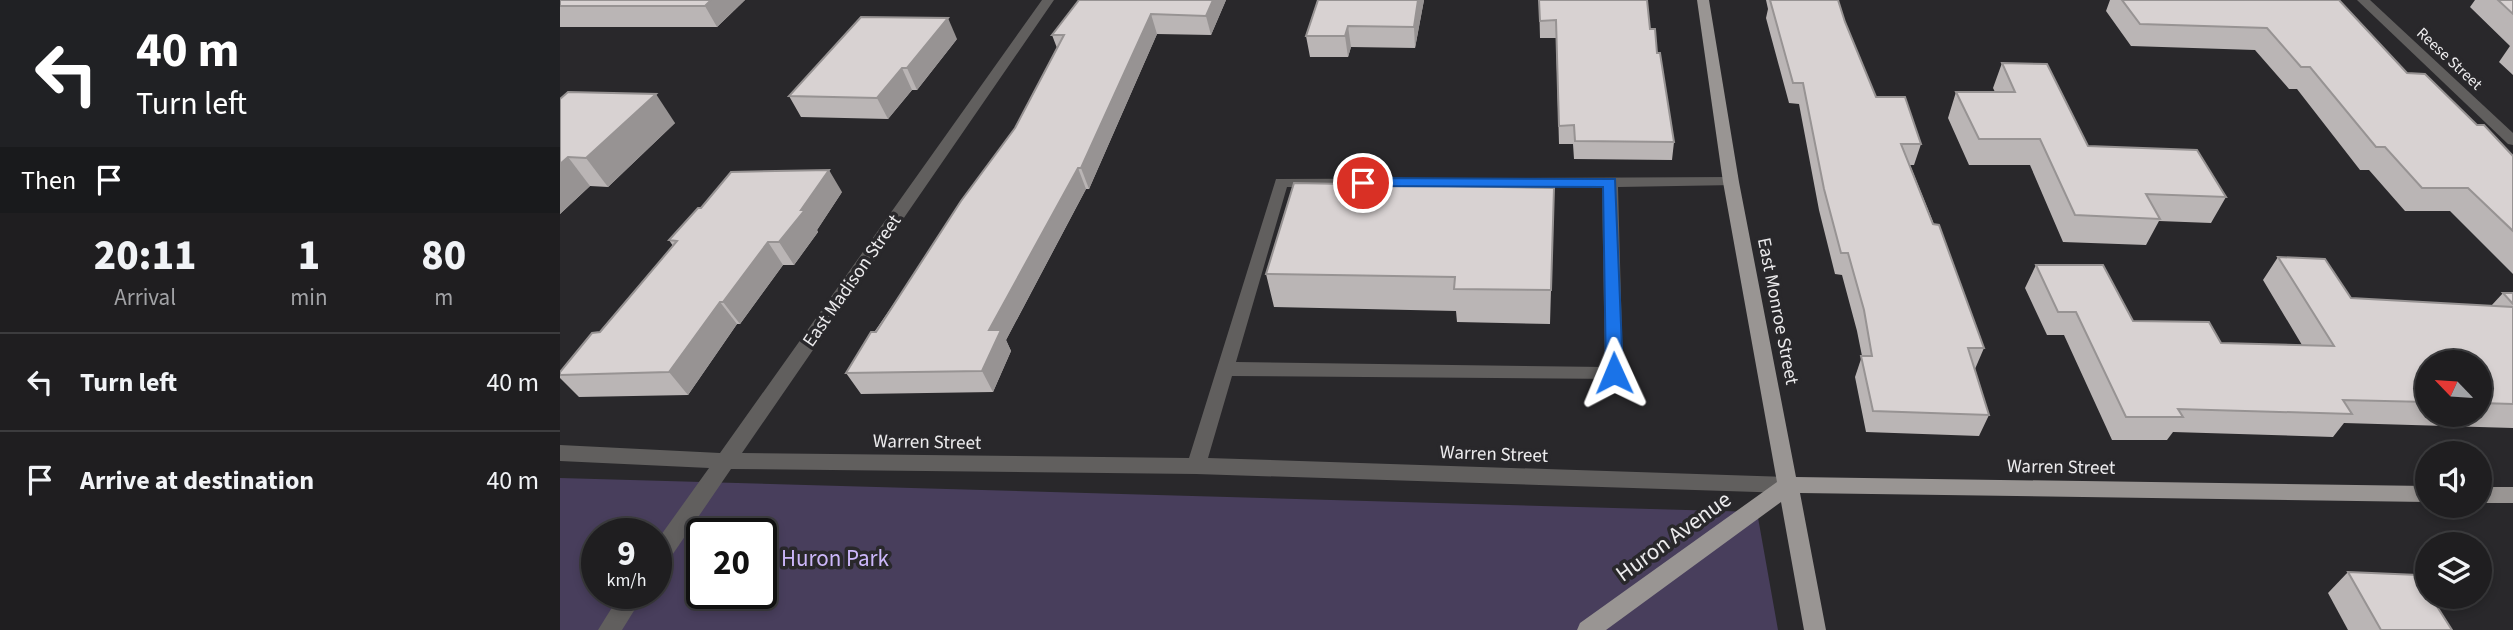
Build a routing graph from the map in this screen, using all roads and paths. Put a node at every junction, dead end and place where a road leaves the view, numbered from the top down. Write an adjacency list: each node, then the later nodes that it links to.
1 (1048, 0): 9 (street, East Madison Street)
2 (1703, 0): 5 (main road, East Monroe Street)
3 (2363, 0): 4 (street, Reese Street)
4 (2513, 141)
5 (1731, 182): 6 (street); 11 (main road, East Monroe Street)
6 (1610, 183): 7 (street); 7 (street)
7 (1227, 369): 10 (street)
8 (560, 453): 9 (street, Warren Street)
9 (724, 461): 10 (street, Warren Street); 15 (street, East Madison Street)
10 (1196, 466): 11 (street, Warren Street)
11 (1789, 485): 12 (main road, Warren Street); 18 (main road, Huron Avenue); 19 (main road, East Monroe Street)
12 (2415, 494)
13 (2492, 495): 14 (main road)
14 (2513, 495)
15 (672, 537)
16 (623, 609): 17 (street)
17 (609, 630)
18 (1588, 630)
19 (1815, 630)

